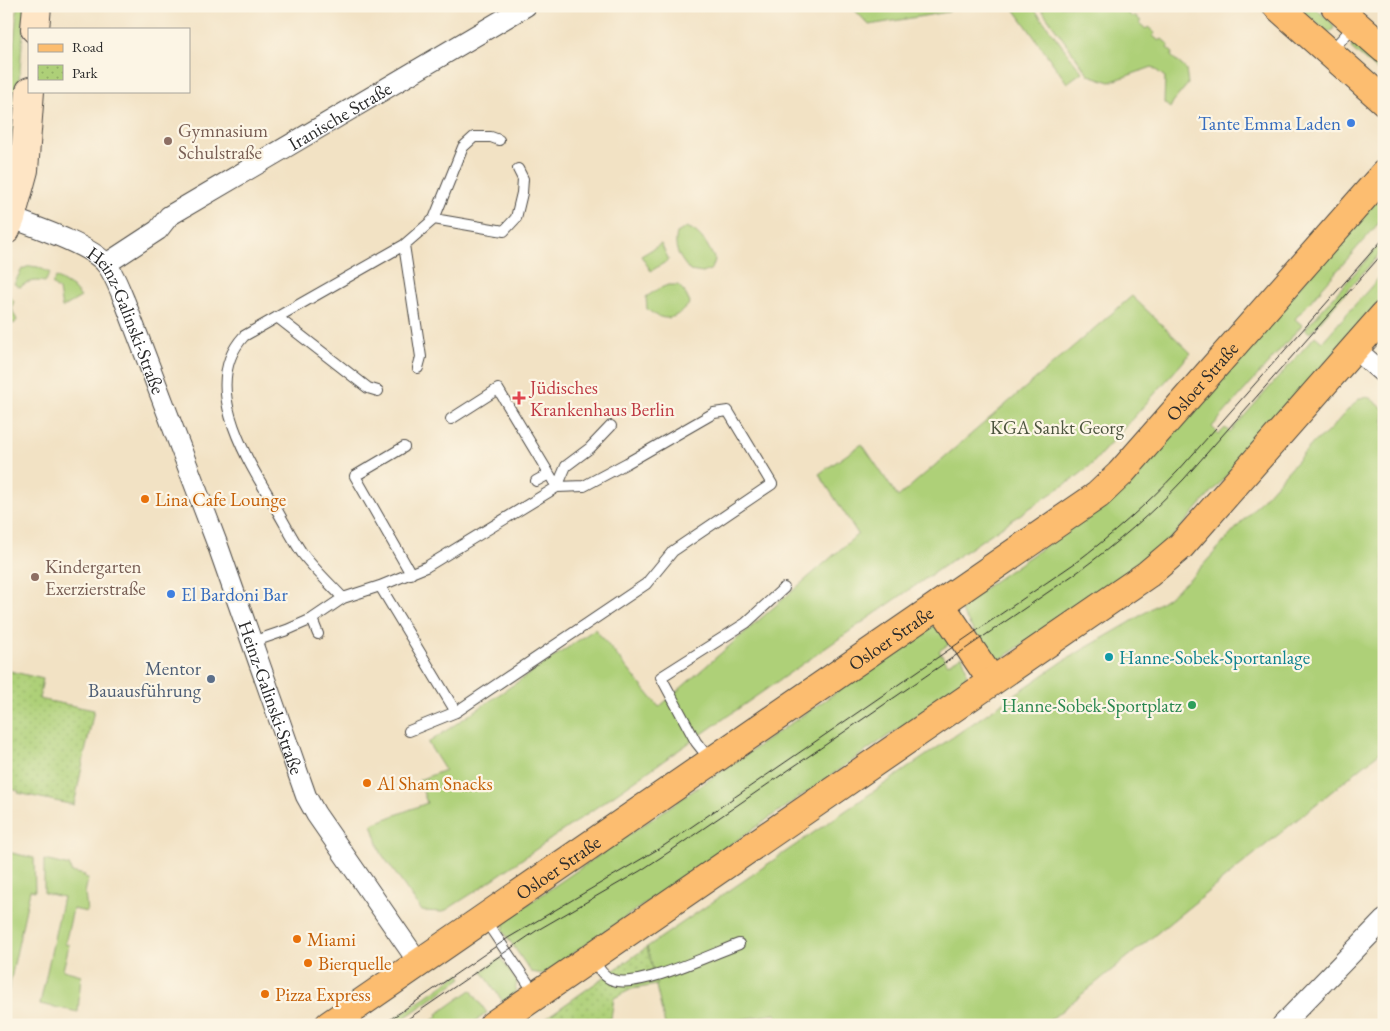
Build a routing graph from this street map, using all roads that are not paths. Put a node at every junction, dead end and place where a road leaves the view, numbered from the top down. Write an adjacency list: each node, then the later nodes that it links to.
1 (37, 6): 6 (main road)
2 (526, 6): 17 (street, Iranische Straße)
3 (1277, 6): 8 (main road)
4 (1335, 6): 5 (main road)
5 (1355, 24): 7 (main road); 8 (lane)
6 (35, 28)
7 (1384, 49)
8 (1330, 53): 10 (main road)
9 (30, 92): 15 (main road)
10 (1384, 101)
11 (500, 140): 14 (lane)
12 (518, 169): 14 (lane)
13 (1384, 174): 35 (main road, Osloer Straße)
14 (434, 219): 16 (lane)
15 (8, 221): 17 (street, Heinz-Galinski-Straße)
16 (404, 245): 19 (lane); 21 (lane)
17 (106, 264): 38 (street, Heinz-Galinski-Straße)
18 (1384, 315): 20 (main road)
19 (276, 318): 23 (lane); 34 (lane)
20 (1354, 348): 22 (street); 39 (main road)
21 (418, 368)
22 (1384, 374)
23 (378, 391)
24 (451, 418): 27 (lane)
25 (611, 426): 29 (lane)
26 (404, 447): 31 (lane)
27 (549, 474): 28 (lane); 29 (lane)
28 (536, 481)
29 (557, 487): 31 (lane); 40 (lane)
30 (424, 558): 31 (lane)
31 (413, 572): 32 (lane)
32 (380, 586): 34 (lane); 40 (lane)
33 (784, 588): 42 (lane)
34 (343, 598): 36 (lane)
35 (940, 604): 39 (main road); 42 (main road, Osloer Straße)
36 (312, 618): 37 (lane); 38 (lane)
37 (318, 634)
38 (252, 642): 47 (street, Heinz-Galinski-Straße)
39 (992, 681): 46 (main road)
40 (456, 712): 41 (lane)
41 (409, 731)
42 (712, 762): 43 (main road, Osloer Straße)
43 (484, 919): 47 (main road, Osloer Straße); 48 (lane)
44 (1384, 920): 51 (street)
45 (739, 944): 46 (lane)
46 (591, 957): 48 (main road)
47 (419, 964): 49 (main road, Osloer Straße)
48 (536, 995): 50 (main road)
49 (329, 1025)
50 (493, 1025)
51 (1282, 1025)

